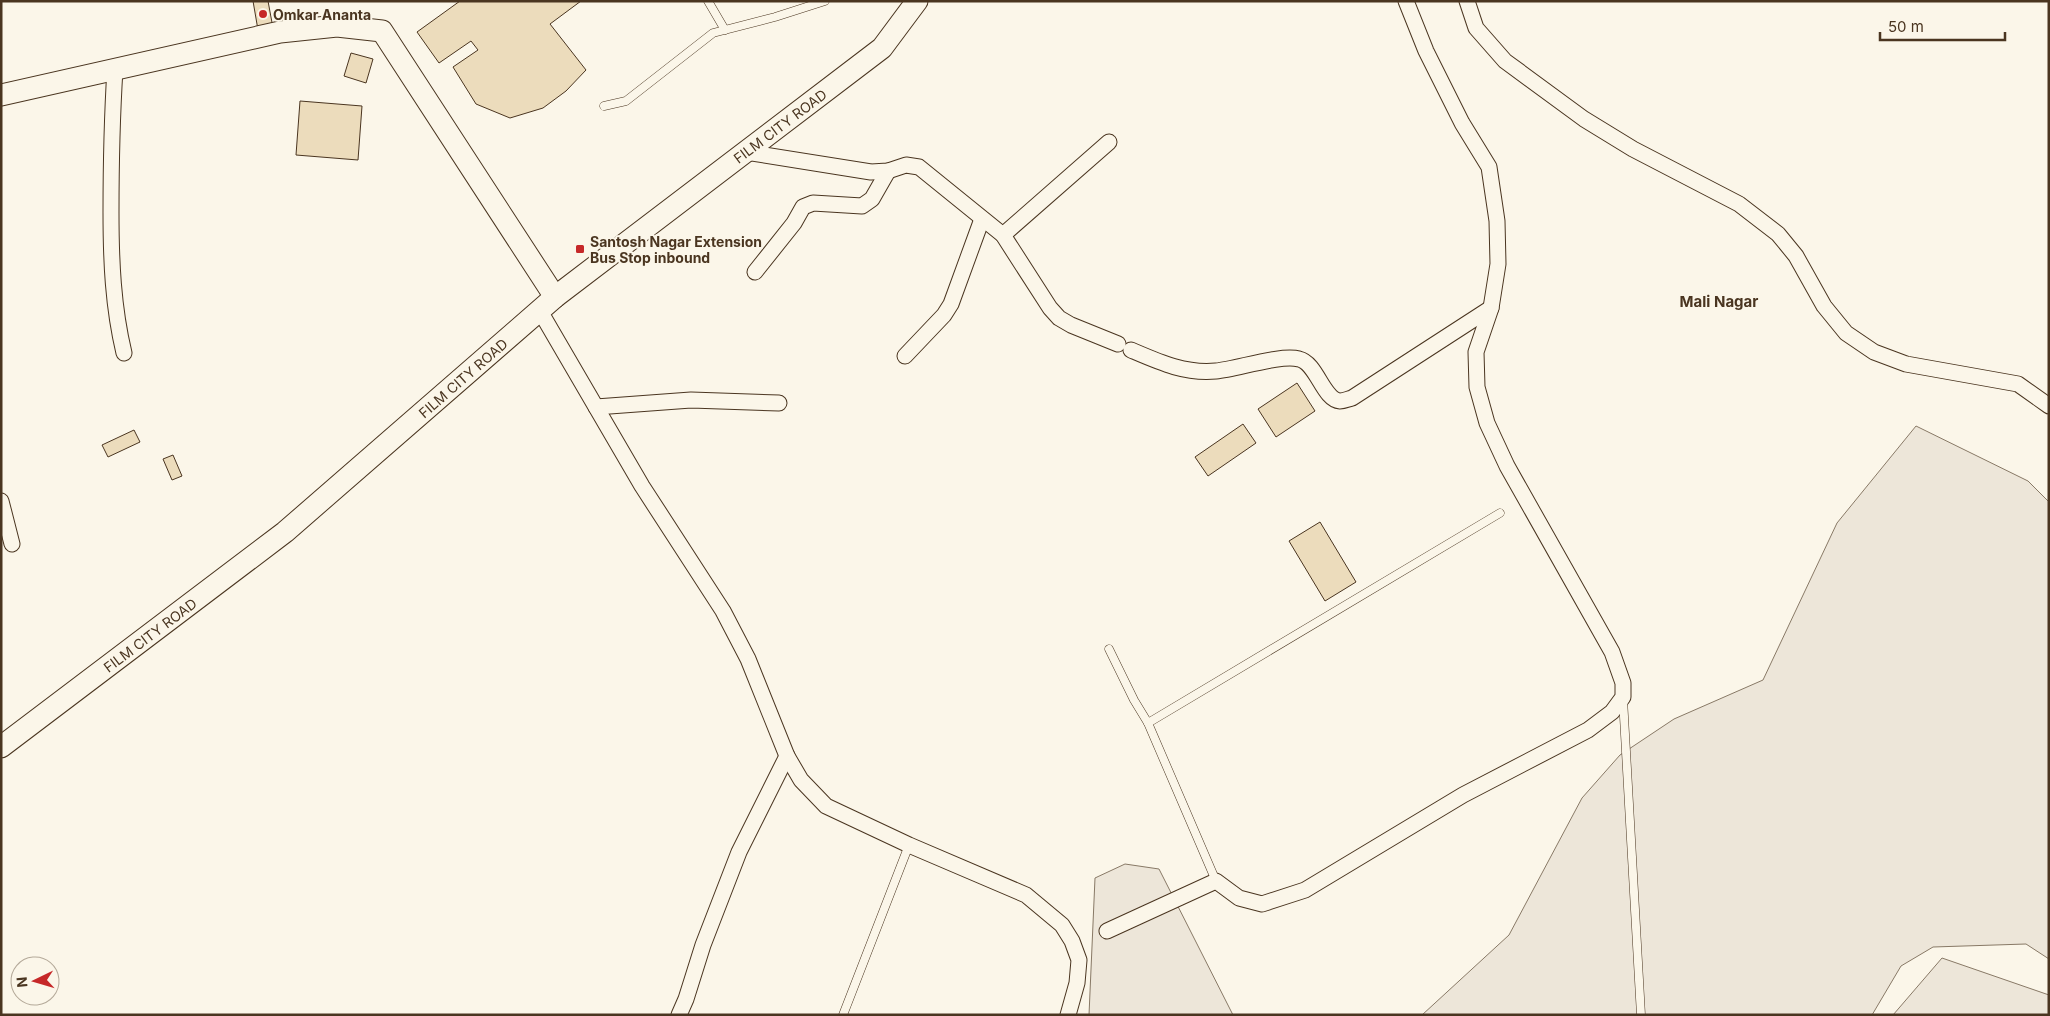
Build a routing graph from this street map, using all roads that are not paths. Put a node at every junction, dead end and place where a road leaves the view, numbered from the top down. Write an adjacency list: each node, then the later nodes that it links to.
1 (708, 1): 6 (lane)
2 (825, 1): 6 (lane)
3 (917, 1): 11 (street, FILM CITY ROAD)
4 (1406, 1): 17 (street)
5 (1467, 1): 21 (street)
6 (725, 30): 9 (lane)
7 (115, 69): 8 (street); 16 (street); 18 (street)
8 (1, 95)
9 (604, 106)
10 (1109, 142): 14 (street)
11 (746, 152): 12 (street); 16 (street, FILM CITY ROAD)
12 (888, 171): 13 (street); 15 (street)
13 (982, 219): 14 (street); 19 (street)
14 (1003, 236): 17 (street)
15 (756, 272)
16 (548, 304): 22 (street); 29 (street, FILM CITY ROAD)
17 (1491, 308): 27 (street)
18 (124, 353)
19 (905, 356)
20 (779, 403): 22 (street)
21 (2049, 406)
22 (596, 407): 30 (street)
23 (1, 501): 25 (street)
24 (1500, 513): 28 (lane)
25 (12, 544)
26 (1110, 649): 28 (lane)
27 (1623, 698): 32 (street); 37 (lane)
28 (1148, 723): 32 (lane)
29 (1, 747)
30 (787, 756): 31 (street); 34 (street)
31 (909, 845): 35 (lane); 36 (street)
32 (1216, 881): 33 (street)
33 (1106, 931)
34 (679, 1015)
35 (843, 1015)
36 (1068, 1015)
37 (1641, 1015)

